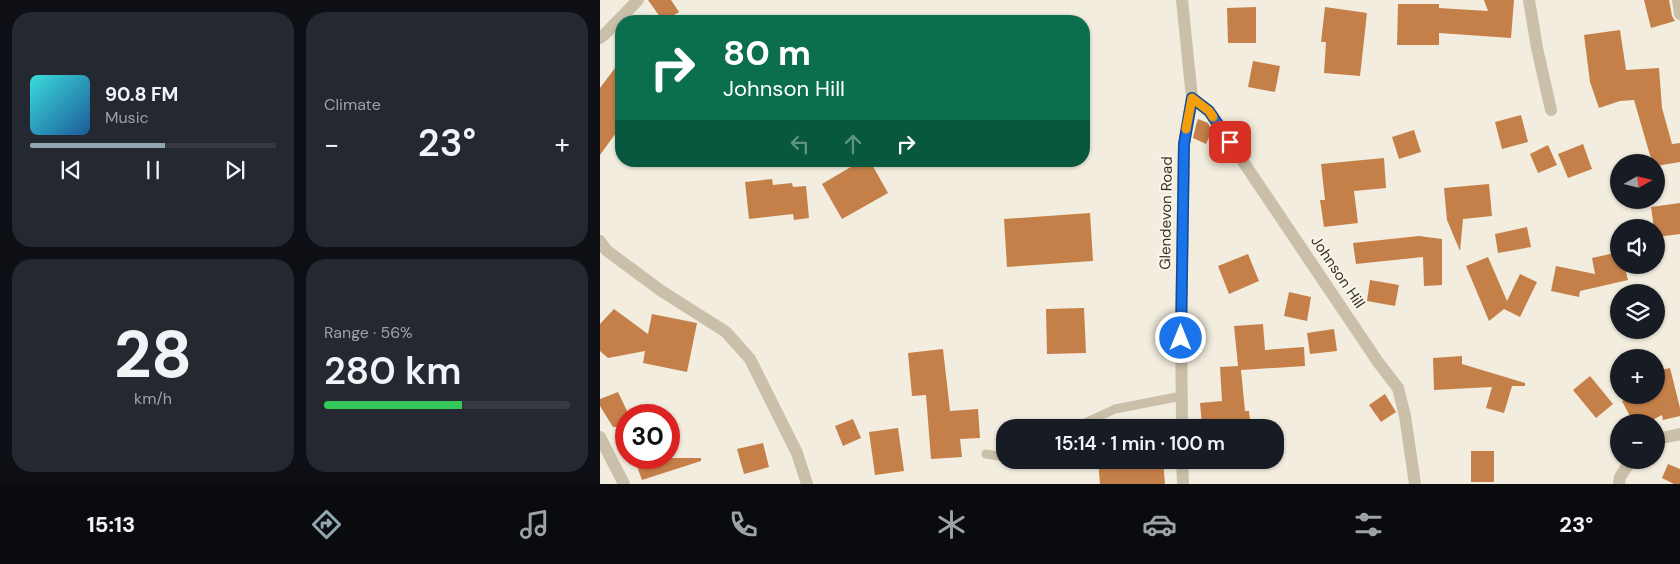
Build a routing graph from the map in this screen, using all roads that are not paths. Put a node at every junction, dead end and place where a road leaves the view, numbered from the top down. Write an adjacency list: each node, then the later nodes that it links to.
1 (638, 0): 6 (street)
2 (1182, 0): 9 (street, Glendevon Road)
3 (1529, 0): 10 (street)
4 (1678, 0): 5 (street)
5 (1680, 14)
6 (623, 15)
7 (615, 24): 8 (street)
8 (600, 38)
9 (1192, 98): 12 (street, Glendevon Road); 25 (street, Johnson Hill)
10 (1551, 110)
11 (600, 241): 23 (street)
12 (1182, 396): 13 (lane); 14 (street, Glendevon Road)
13 (1093, 419)
14 (1182, 419)
15 (1680, 434): 17 (street)
16 (600, 437): 22 (street)
17 (1665, 437)
18 (986, 454): 19 (lane)
19 (996, 456)
20 (1182, 469): 24 (street)
21 (1626, 469): 26 (street)
22 (624, 484)
23 (807, 484)
24 (1183, 484)
25 (1415, 484)
26 (1619, 484)

